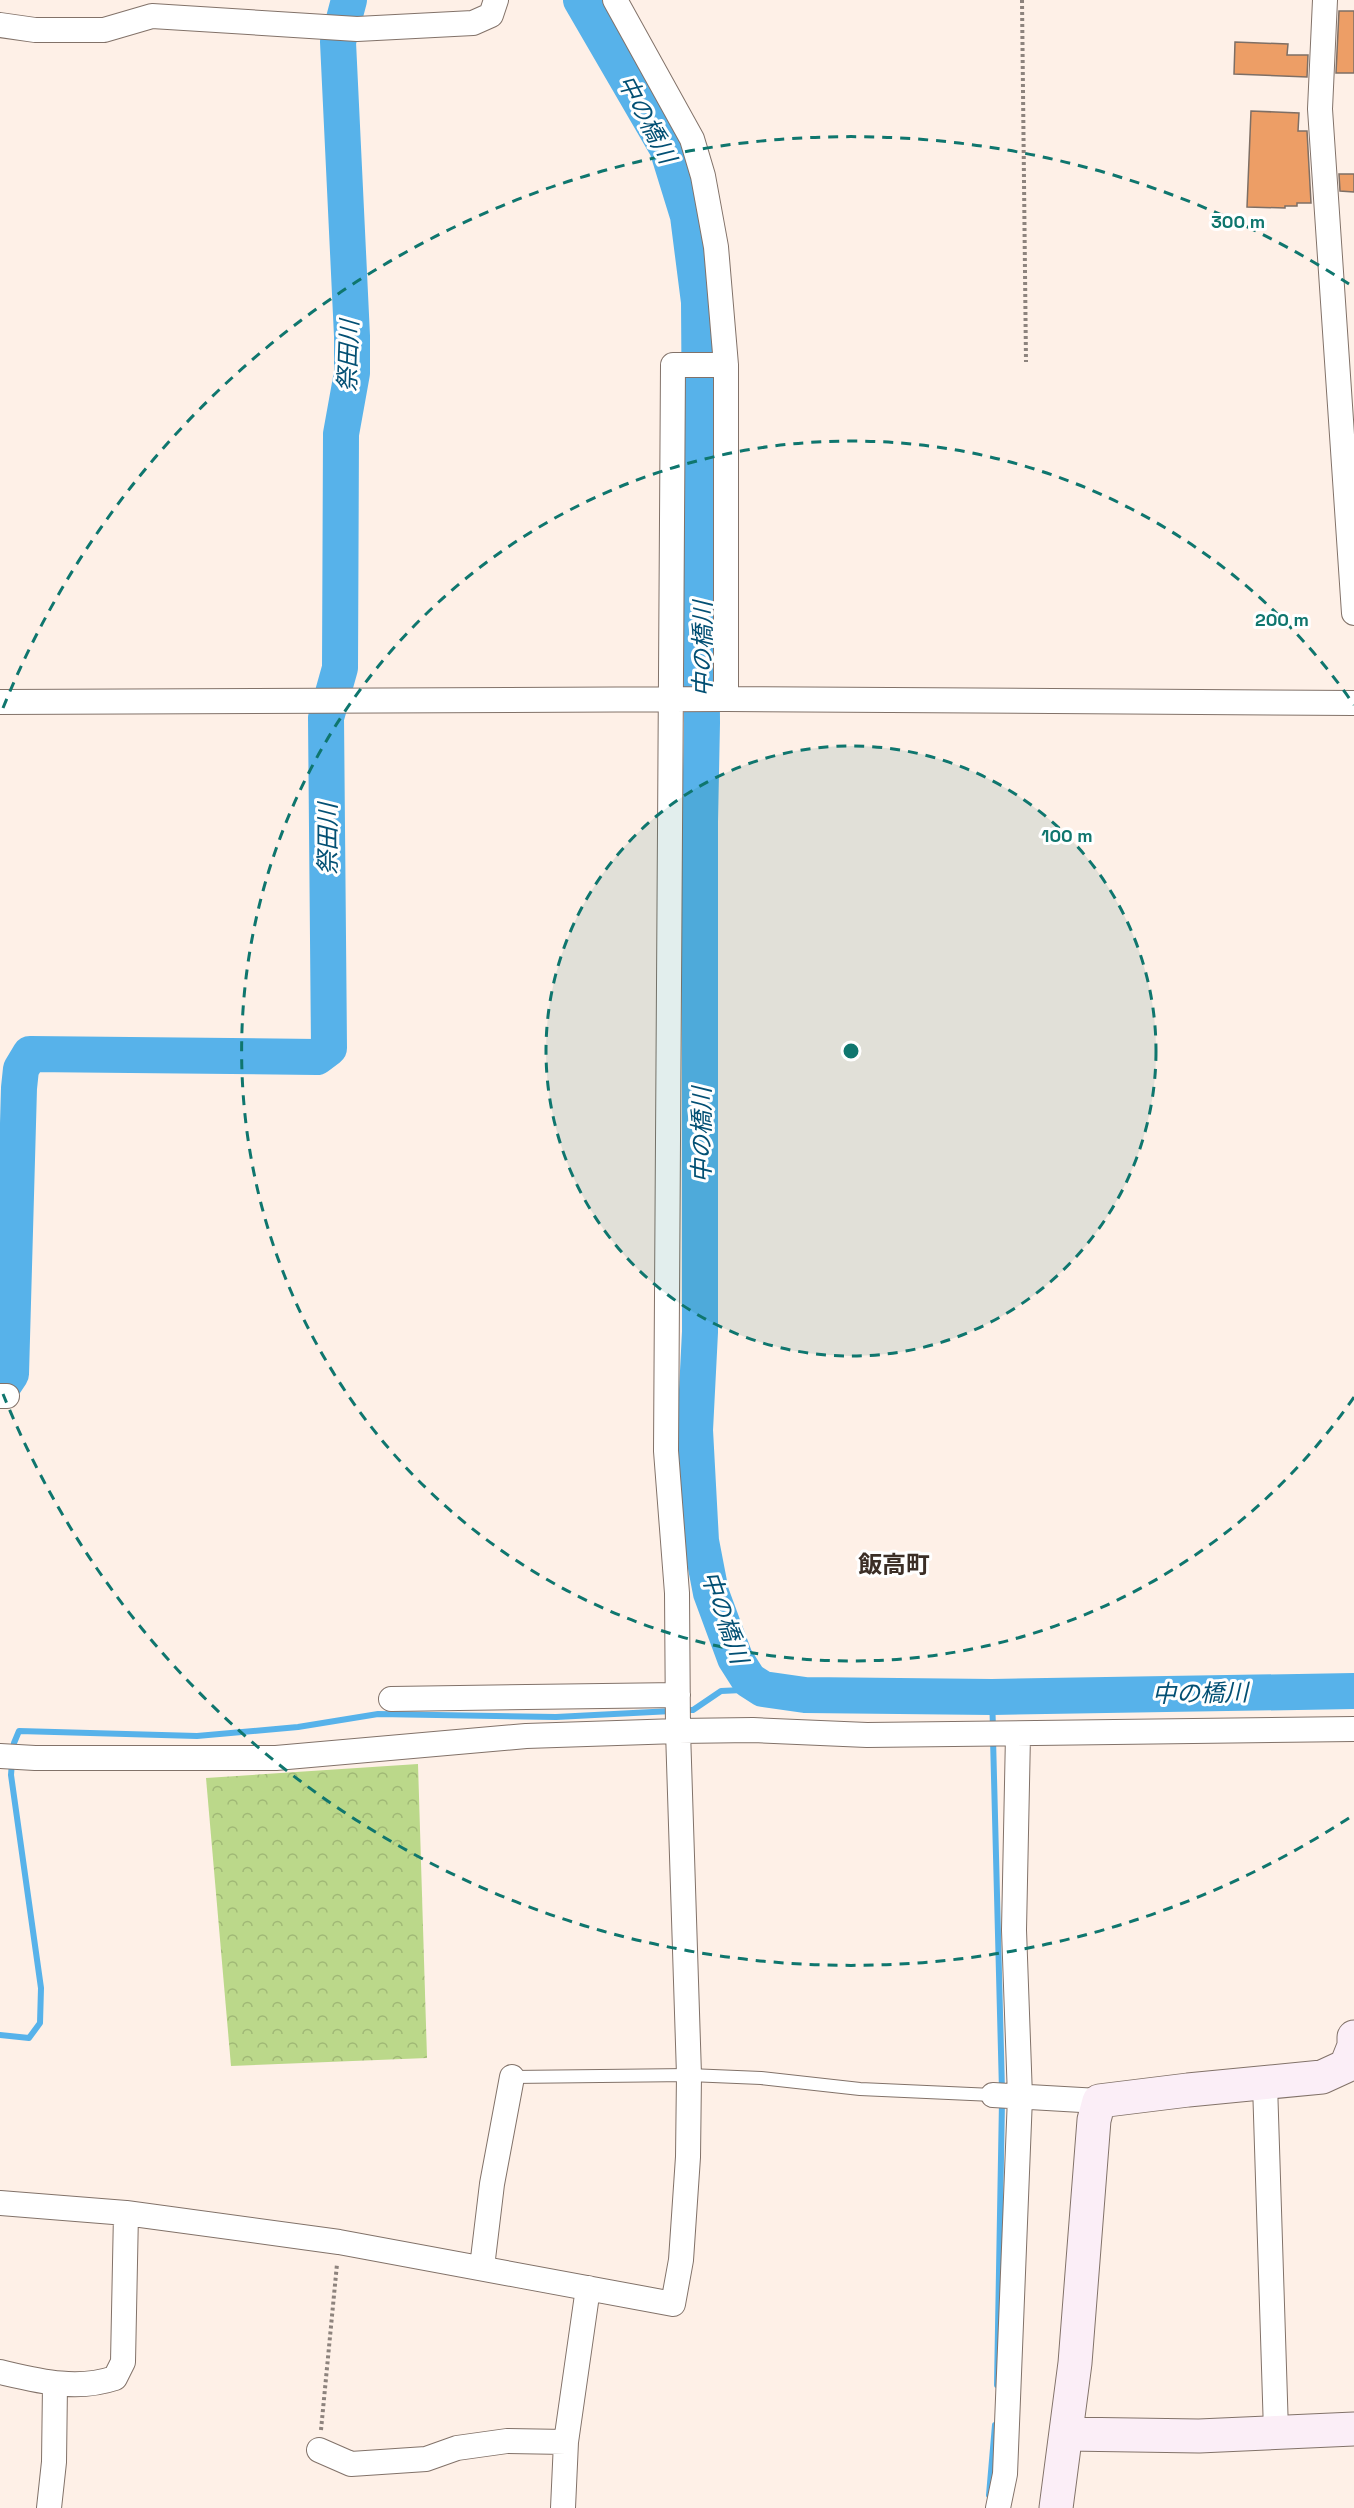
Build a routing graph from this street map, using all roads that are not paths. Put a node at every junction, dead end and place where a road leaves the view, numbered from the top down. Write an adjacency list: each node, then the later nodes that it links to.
1 (496, 0): 4 (street)
2 (615, 0): 5 (street)
3 (1325, 0): 6 (street)
4 (0, 25)
5 (723, 365): 7 (street); 8 (street)
6 (1354, 613)
7 (674, 699): 8 (street); 9 (street); 12 (street)
8 (723, 699): 10 (street)
9 (0, 702)
10 (1354, 703)
11 (391, 1699): 13 (street)
12 (678, 1712): 13 (street); 13 (street); 15 (street); 18 (street)
13 (526, 1717): 16 (street)
14 (1354, 1730): 15 (street)
15 (1004, 1735): 21 (street)
16 (0, 1756)
17 (1354, 2037): 20 (street)
18 (689, 2075): 19 (lane); 21 (lane); 26 (street)
19 (512, 2077): 25 (street)
20 (1265, 2084): 22 (street); 30 (street)
21 (1008, 2096): 22 (street); 36 (street)
22 (1099, 2101): 31 (street)
23 (0, 2203): 24 (street)
24 (126, 2213): 25 (street); 28 (street)
25 (482, 2267): 26 (street)
26 (588, 2288): 32 (street)
27 (0, 2372): 28 (street)
28 (55, 2385): 34 (street)
29 (1354, 2429): 30 (street)
30 (1276, 2431): 31 (street)
31 (1067, 2434): 37 (street)
32 (566, 2442): 33 (street); 35 (street)
33 (319, 2450)
34 (49, 2508)
35 (563, 2508)
36 (998, 2508)
37 (1056, 2508)

